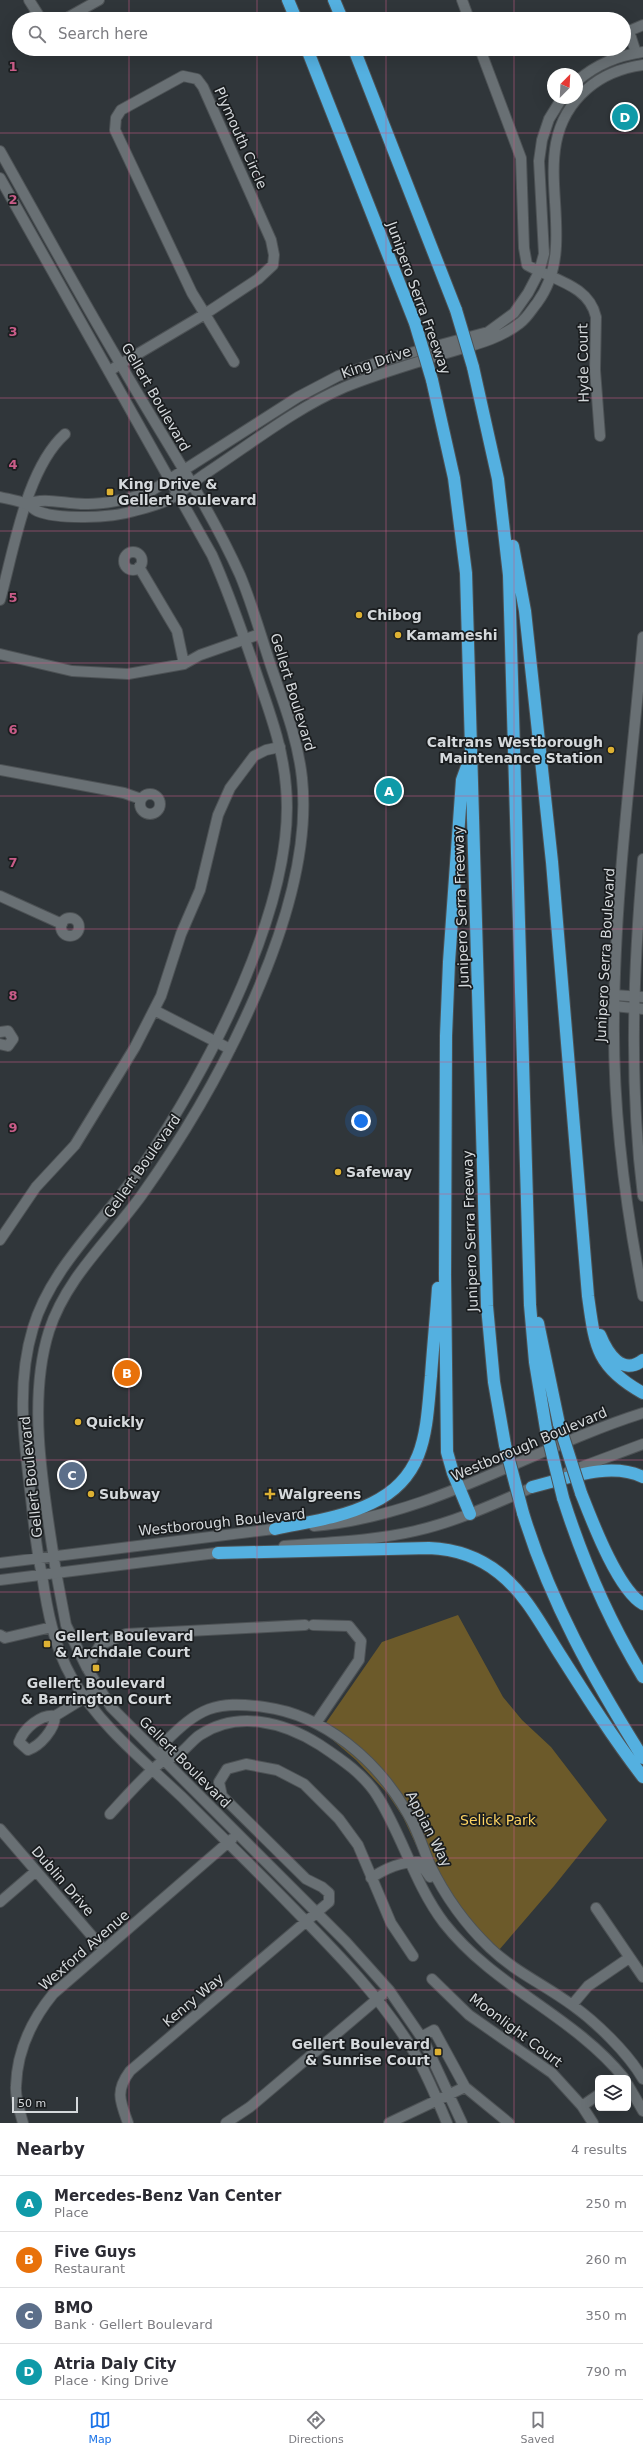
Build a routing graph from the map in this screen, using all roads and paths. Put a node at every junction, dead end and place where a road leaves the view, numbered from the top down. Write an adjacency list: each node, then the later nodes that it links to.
1 (29, 0): 6 (street)
2 (99, 0): 7 (street)
3 (288, 0): 8 (highway)
4 (334, 0): 9 (highway)
5 (462, 0): 10 (street)
6 (37, 12)
7 (78, 12)
8 (293, 12)
9 (339, 12)
10 (466, 12)
11 (643, 25): 12 (street)
12 (631, 28)
13 (631, 37): 14 (street)
14 (639, 53)
15 (311, 56): 49 (highway, Junipero Serra Freeway, bridge)
16 (357, 56): 34 (highway, Junipero Serra Freeway, bridge)
17 (483, 56): 26 (street)
18 (612, 56): 20 (street)
19 (626, 56): 20 (street)
20 (613, 59): 22 (street)
21 (643, 65): 27 (street, King Drive)
22 (583, 77)
23 (558, 104): 26 (street, King Drive)
24 (0, 151): 30 (street, Gellert Boulevard)
25 (0, 178): 31 (street, Gellert Boulevard)
26 (539, 272): 27 (street, Hyde Court); 35 (street, King Drive)
27 (550, 277): 33 (street, Hyde Court); 37 (street, King Drive)
28 (205, 314): 28 (street, Plymouth Circle); 29 (street); 30 (street, Plymouth Circle)
29 (234, 362)
30 (120, 365): 31 (street, Plymouth Circle); 35 (street, Gellert Boulevard)
31 (109, 372): 36 (street, Gellert Boulevard)
32 (65, 434): 40 (street)
33 (600, 436)
34 (492, 442): 67 (highway, Junipero Serra Freeway); 68 (highway)
35 (183, 471): 36 (street, King Drive); 37 (street, Gellert Boulevard)
36 (171, 479): 38 (street, Gellert Boulevard); 40 (street, King Drive)
37 (191, 483): 38 (street, King Drive); 43 (street, Gellert Boulevard)
38 (177, 493): 40 (street, King Drive); 45 (street, Gellert Boulevard)
39 (0, 497): 40 (street, King Drive)
40 (27, 504): 42 (street)
41 (139, 567): 47 (street)
42 (0, 600)
43 (260, 634): 45 (street); 63 (street, Gellert Boulevard)
44 (643, 637): 55 (street, Junipero Serra Boulevard)
45 (244, 640): 47 (street); 48 (street, Gellert Boulevard)
46 (0, 654): 47 (street)
47 (184, 664)
48 (280, 747): 59 (street); 61 (street, Gellert Boulevard)
49 (472, 751): 66 (highway); 95 (highway, Junipero Serra Freeway, bridge)
50 (0, 770): 51 (street)
51 (141, 799)
52 (643, 859): 56 (street)
53 (0, 896): 54 (street)
54 (62, 924)
55 (614, 994): 56 (street); 57 (street, Junipero Serra Boulevard)
56 (638, 996): 58 (street)
57 (614, 1006): 58 (street); 69 (street, Junipero Serra Boulevard)
58 (638, 1008): 64 (street)
59 (154, 1010): 61 (street); 65 (street)
60 (0, 1032): 62 (street)
61 (215, 1041): 63 (street); 81 (street, Gellert Boulevard)
62 (0, 1044)
63 (230, 1049): 80 (street, Gellert Boulevard)
64 (643, 1196)
65 (0, 1240)
66 (445, 1275): 76 (highway); 78 (highway)
67 (530, 1286): 86 (highway, bridge); 90 (highway, Junipero Serra Freeway, bridge)
68 (588, 1296): 70 (highway); 71 (highway)
69 (643, 1296)
70 (643, 1360)
71 (643, 1393)
72 (643, 1413): 76 (street, Westborough Boulevard)
73 (643, 1444): 75 (street)
74 (643, 1478): 75 (highway)
75 (532, 1487): 77 (street)
76 (459, 1489): 77 (highway); 78 (street, Westborough Boulevard)
77 (470, 1514): 79 (street)
78 (275, 1529): 80 (street, Westborough Boulevard)
79 (218, 1553): 83 (street); 98 (highway)
80 (53, 1556): 81 (street, Westborough Boulevard); 83 (street, Gellert Boulevard)
81 (38, 1558): 82 (street, Westborough Boulevard); 84 (street, Gellert Boulevard)
82 (0, 1563)
83 (56, 1572): 84 (street); 89 (street, Gellert Boulevard)
84 (42, 1575): 85 (street); 87 (street, Gellert Boulevard)
85 (0, 1580)
86 (643, 1604)
87 (52, 1627): 88 (street); 92 (street, Gellert Boulevard)
88 (2, 1639)
89 (87, 1668): 91 (street, Gellert Boulevard); 94 (street)
90 (643, 1677)
91 (99, 1689): 92 (street); 96 (street, Gellert Boulevard)
92 (85, 1699): 93 (street); 97 (street, Gellert Boulevard)
93 (56, 1716)
94 (316, 1723): 96 (street, Appian Way); 107 (street, Appian Way)
95 (643, 1758)
96 (163, 1760): 97 (street); 101 (street, Gellert Boulevard); 103 (street)
97 (154, 1770): 99 (street); 102 (street, Gellert Boulevard)
98 (643, 1777)
99 (110, 1814)
100 (0, 1830): 104 (street, Dublin Drive)
101 (238, 1834): 102 (street, Wexford Avenue); 109 (street, Gellert Boulevard)
102 (228, 1843): 110 (street, Gellert Boulevard); 111 (street, Wexford Avenue)
103 (410, 1862): 105 (street); 107 (street); 121 (street)
104 (36, 1871): 106 (street); 111 (street, Dublin Drive)
105 (371, 1878): 109 (street, Kenry Way); 112 (street)
106 (0, 1902)
107 (453, 1904): 118 (street, Appian Way)
108 (596, 1908): 113 (street)
109 (318, 1914): 110 (street, Kenry Way); 116 (street, Gellert Boulevard)
110 (307, 1923): 117 (street, Gellert Boulevard); 132 (street, Kenry Way)
111 (104, 1950): 131 (street, Wexford Avenue)
112 (413, 1956)
113 (629, 1958): 114 (street); 118 (street)
114 (643, 1977)
115 (432, 1979): 129 (street, Moonlight Court)
116 (389, 1990): 117 (street); 119 (street, Gellert Boulevard)
117 (378, 1999): 128 (street, Gellert Boulevard); 133 (street)
118 (572, 2005): 120 (street, Appian Way)
119 (421, 2037): 124 (street); 126 (street, Gellert Boulevard)
120 (640, 2067): 122 (street); 123 (street, Appian Way)
121 (622, 2075)
122 (628, 2075)
123 (643, 2079)
124 (465, 2087): 126 (street); 137 (street)
125 (631, 2090): 130 (street)
126 (450, 2093): 128 (street); 136 (street, Gellert Boulevard)
127 (595, 2097): 129 (street)
128 (437, 2099): 134 (street); 135 (street, Gellert Boulevard)
129 (582, 2106): 138 (street, Moonlight Court)
130 (643, 2111)
131 (23, 2123)
132 (128, 2123)
133 (226, 2123)
134 (388, 2123)
135 (447, 2123)
136 (462, 2123)
137 (509, 2123)
138 (593, 2123)

